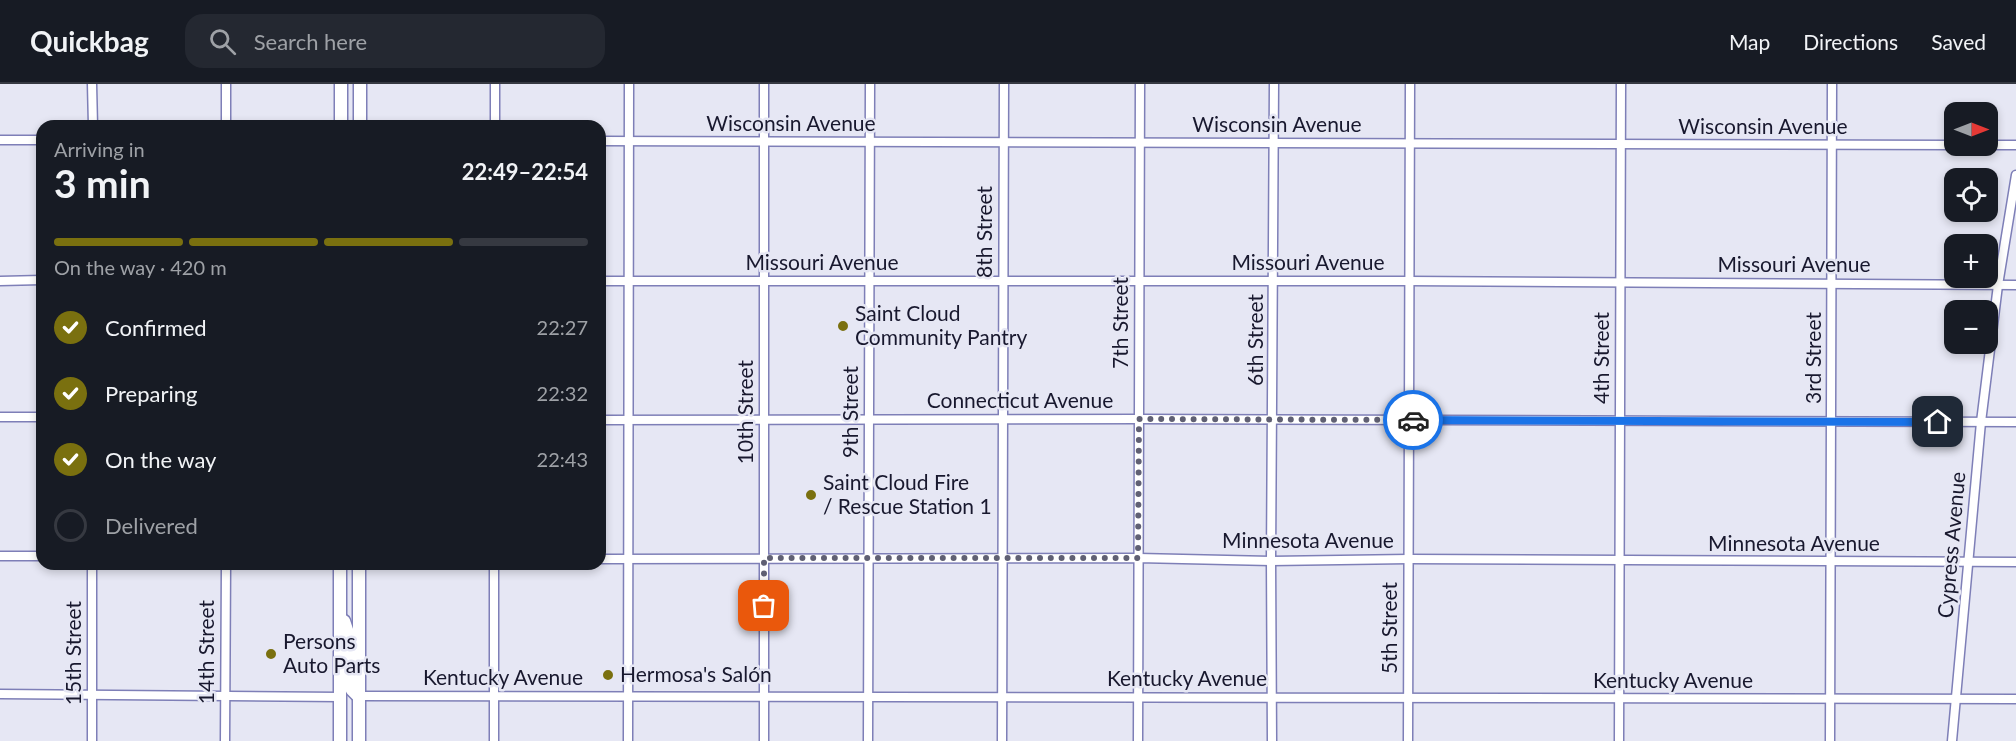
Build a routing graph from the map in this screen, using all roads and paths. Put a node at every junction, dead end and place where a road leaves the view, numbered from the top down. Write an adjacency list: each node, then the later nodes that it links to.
1 (92, 84): 15 (street)
2 (226, 84): 16 (street)
3 (341, 84): 17 (highway)
4 (360, 84): 18 (highway)
5 (495, 84): 19 (street)
6 (629, 84): 24 (street)
7 (764, 84): 23 (street, 10th Street)
8 (870, 84): 25 (street, 9th Street)
9 (1004, 84): 26 (street, 8th Street)
10 (1140, 84): 28 (street, 7th Street)
11 (1274, 84): 27 (street, 6th Street)
12 (1410, 84): 29 (street, 5th Street)
13 (1622, 84): 30 (street, 4th Street)
14 (1832, 84): 31 (street, 3rd Street)
15 (93, 120)
16 (226, 120)
17 (343, 120)
18 (360, 120)
19 (495, 120)
20 (0, 140): 21 (street)
21 (36, 140)
22 (606, 141): 24 (street, Wisconsin Avenue)
23 (764, 141): 24 (street, Wisconsin Avenue); 25 (street, Wisconsin Avenue); 40 (street, 10th Street)
24 (629, 142): 39 (street)
25 (870, 142): 26 (street, Wisconsin Avenue); 43 (street, 9th Street)
26 (1004, 142): 28 (street, Wisconsin Avenue); 44 (street, 8th Street)
27 (1274, 142): 28 (street, Wisconsin Avenue); 29 (street, Wisconsin Avenue); 41 (street, 6th Street)
28 (1140, 143): 45 (street, 7th Street)
29 (1409, 143): 30 (street, Wisconsin Avenue); 42 (street, 5th Street)
30 (1622, 145): 31 (street, Wisconsin Avenue); 46 (street, 4th Street)
31 (1832, 145): 32 (street, Wisconsin Avenue); 47 (street, 3rd Street)
32 (1944, 145)
33 (1998, 145): 34 (street)
34 (2016, 145)
35 (2016, 175): 49 (street, Cypress Avenue)
36 (0, 280): 37 (street)
37 (36, 280)
38 (606, 280): 39 (street, Missouri Avenue)
39 (629, 281): 40 (street, Missouri Avenue); 60 (street)
40 (765, 281): 43 (street, Missouri Avenue); 54 (street, 10th Street)
41 (1274, 281): 42 (street, Missouri Avenue); 45 (street, Missouri Avenue); 61 (street, 6th Street)
42 (1409, 281): 46 (street, Missouri Avenue); 59 (street, 5th Street)
43 (870, 282): 44 (street, Missouri Avenue); 58 (street, 9th Street)
44 (1003, 282): 45 (street, Missouri Avenue); 55 (street, 8th Street)
45 (1139, 282): 56 (street, 7th Street)
46 (1621, 283): 47 (street, Missouri Avenue); 62 (street, 4th Street)
47 (1832, 283): 48 (street, Missouri Avenue); 63 (street, 3rd Street)
48 (1944, 284)
49 (1998, 285): 50 (street, Missouri Avenue)
50 (2016, 285)
51 (1998, 288): 64 (street, Cypress Avenue)
52 (0, 417): 53 (street)
53 (36, 417)
54 (764, 419): 58 (street, Connecticut Avenue); 60 (street, Connecticut Avenue); 68 (street, 10th Street)
55 (1003, 419): 56 (street, Connecticut Avenue); 58 (street, Connecticut Avenue); 70 (street, 8th Street)
56 (1139, 419): 61 (street, Connecticut Avenue); 71 (street, 7th Street)
57 (606, 420): 60 (street, Connecticut Avenue)
58 (870, 420): 69 (street, 9th Street)
59 (1409, 420): 61 (street, Connecticut Avenue); 62 (street, Connecticut Avenue); 74 (street, 5th Street)
60 (628, 421): 73 (street)
61 (1273, 421): 75 (street, 6th Street)
62 (1620, 422): 63 (street, Connecticut Avenue); 76 (street, 4th Street)
63 (1831, 422): 64 (street, Connecticut Avenue); 77 (street, 3rd Street)
64 (1981, 422): 65 (street, Connecticut Avenue); 78 (street, Cypress Avenue)
65 (2016, 422)
66 (0, 556): 67 (street)
67 (36, 556)
68 (764, 558): 69 (street, Minnesota Avenue); 73 (street, Minnesota Avenue); 95 (street, 10th Street)
69 (869, 558): 70 (street, Minnesota Avenue); 96 (street, 9th Street)
70 (1004, 558): 71 (street, Minnesota Avenue); 97 (street, 8th Street)
71 (1138, 558): 75 (street, Minnesota Avenue); 98 (street, 7th Street)
72 (606, 559): 73 (street, Minnesota Avenue)
73 (628, 559): 94 (street)
74 (1409, 559): 75 (street, Minnesota Avenue); 76 (street, Minnesota Avenue); 100 (street, 5th Street)
75 (1271, 561): 99 (street, 6th Street)
76 (1620, 561): 77 (street, Minnesota Avenue); 101 (street, 4th Street)
77 (1831, 562): 78 (street, Minnesota Avenue); 102 (street, 3rd Street)
78 (1968, 562): 79 (street, Minnesota Avenue); 104 (street, Cypress Avenue)
79 (2016, 562)
80 (92, 570): 89 (street, 15th Street)
81 (226, 570): 90 (street, 14th Street)
82 (340, 570): 86 (highway)
83 (351, 570): 87 (highway)
84 (358, 570): 87 (highway)
85 (494, 570): 92 (street)
86 (341, 612): 91 (highway); 93 (highway)
87 (358, 624): 91 (highway)
88 (0, 694): 89 (street)
89 (93, 694): 90 (street); 105 (street, 15th Street)
90 (225, 695): 93 (street); 106 (street, 14th Street)
91 (358, 696): 92 (street, Kentucky Avenue); 109 (highway)
92 (494, 696): 94 (street, Kentucky Avenue); 110 (street)
93 (340, 697): 107 (highway); 108 (highway)
94 (628, 697): 95 (street, Kentucky Avenue); 111 (street)
95 (764, 697): 96 (street, Kentucky Avenue); 112 (street, 10th Street)
96 (868, 697): 97 (street, Kentucky Avenue); 113 (street, 9th Street)
97 (1002, 697): 98 (street, Kentucky Avenue); 114 (street, 8th Street)
98 (1138, 697): 99 (street, Kentucky Avenue); 115 (street, 7th Street)
99 (1272, 698): 100 (street, Kentucky Avenue); 116 (street, 6th Street)
100 (1408, 698): 101 (street, Kentucky Avenue); 117 (street, 5th Street)
101 (1619, 699): 102 (street, Kentucky Avenue); 118 (street, 4th Street)
102 (1831, 699): 104 (street, Kentucky Avenue); 119 (street, 3rd Street)
103 (2016, 699): 104 (street, Kentucky Avenue)
104 (1957, 700): 120 (street, Cypress Avenue)
105 (92, 741)
106 (225, 741)
107 (340, 741)
108 (351, 741)
109 (359, 741)
110 (494, 741)
111 (628, 741)
112 (764, 741)
113 (868, 741)
114 (1002, 741)
115 (1138, 741)
116 (1272, 741)
117 (1408, 741)
118 (1618, 741)
119 (1830, 741)
120 (1952, 741)

